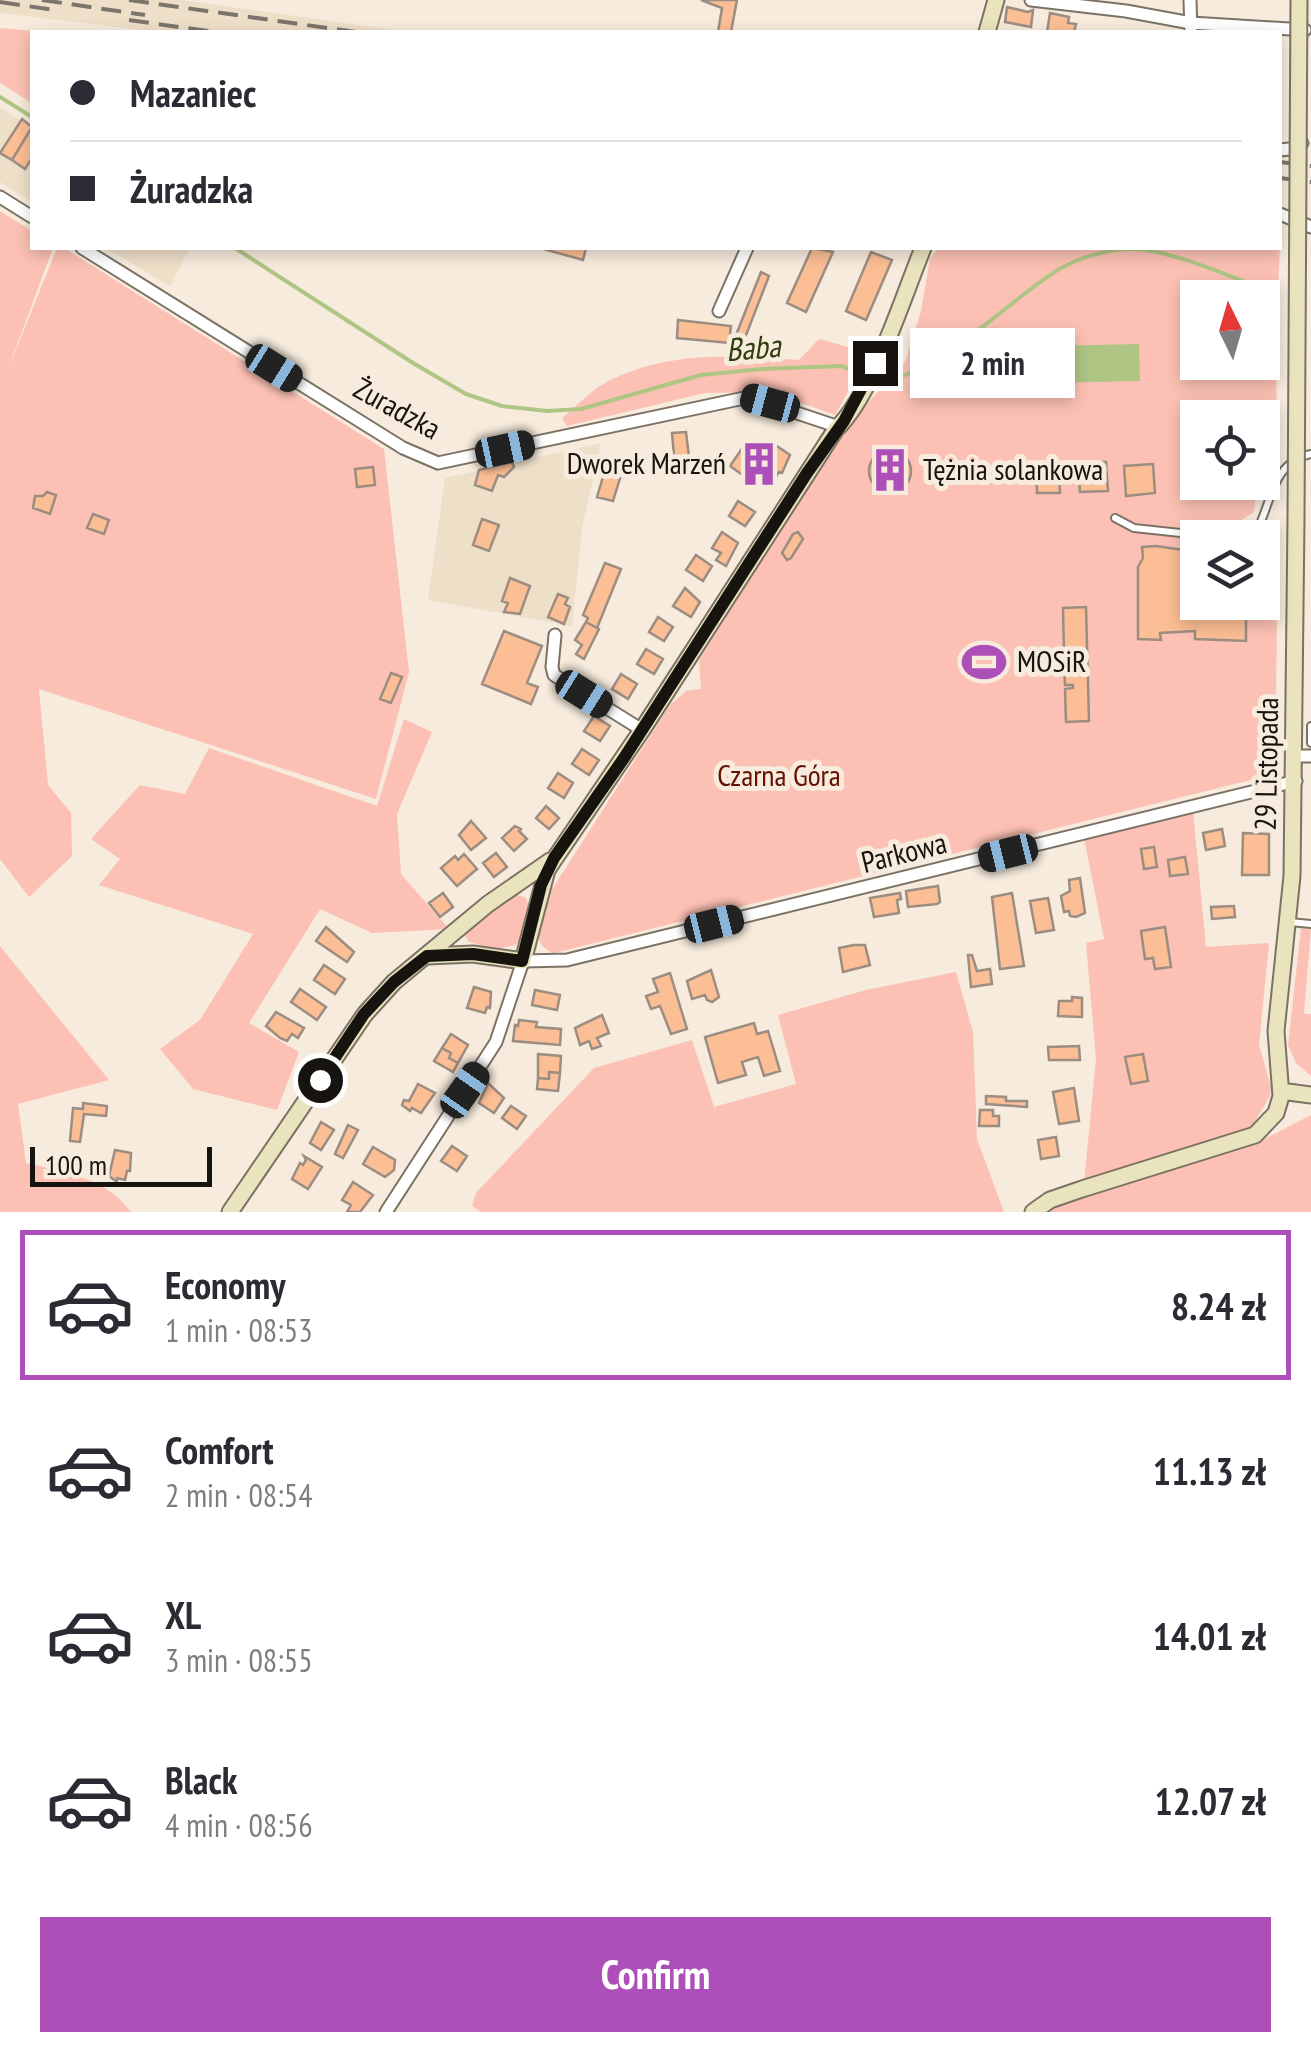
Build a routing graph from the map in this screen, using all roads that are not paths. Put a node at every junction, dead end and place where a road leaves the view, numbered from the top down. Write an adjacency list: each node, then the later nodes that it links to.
1 (996, 0): 6 (street)
2 (1031, 0): 5 (street)
3 (1190, 0): 5 (street)
4 (1302, 0): 7 (street, 29 Listopada); 27 (street, 29 Listopada, bridge)
5 (1191, 28): 7 (street)
6 (988, 30)
7 (1305, 30): 8 (street, 29 Listopada)
8 (1308, 105): 9 (street, 29 Listopada)
9 (1282, 150)
10 (0, 196): 12 (street)
11 (1282, 215): 13 (street)
12 (30, 216)
13 (1311, 227)
14 (85, 250): 18 (street, Żuradzka)
15 (746, 250): 17 (street)
16 (921, 250): 18 (street)
17 (719, 311)
18 (836, 430): 25 (street)
19 (1311, 454): 21 (lane)
20 (1115, 518): 22 (lane)
21 (1260, 520)
22 (1180, 533)
23 (555, 635): 25 (street)
24 (1311, 726): 26 (lane)
25 (642, 730): 29 (street)
26 (1311, 743)
27 (1303, 756): 28 (street, 29 Listopada)
28 (1296, 781): 33 (street, 29 Listopada); 37 (street, Parkowa)
29 (554, 858): 30 (street); 31 (street)
30 (510, 888): 31 (street); 32 (street)
31 (534, 912): 37 (street)
32 (468, 921): 35 (street); 36 (street)
33 (1289, 922): 34 (lane); 38 (street, 29 Listopada)
34 (1311, 924)
35 (473, 954): 36 (street); 37 (street)
36 (427, 956): 40 (street)
37 (522, 961): 41 (street)
38 (1281, 1091): 39 (street); 42 (street)
39 (1311, 1095)
40 (230, 1212)
41 (386, 1212)
42 (1033, 1212)

